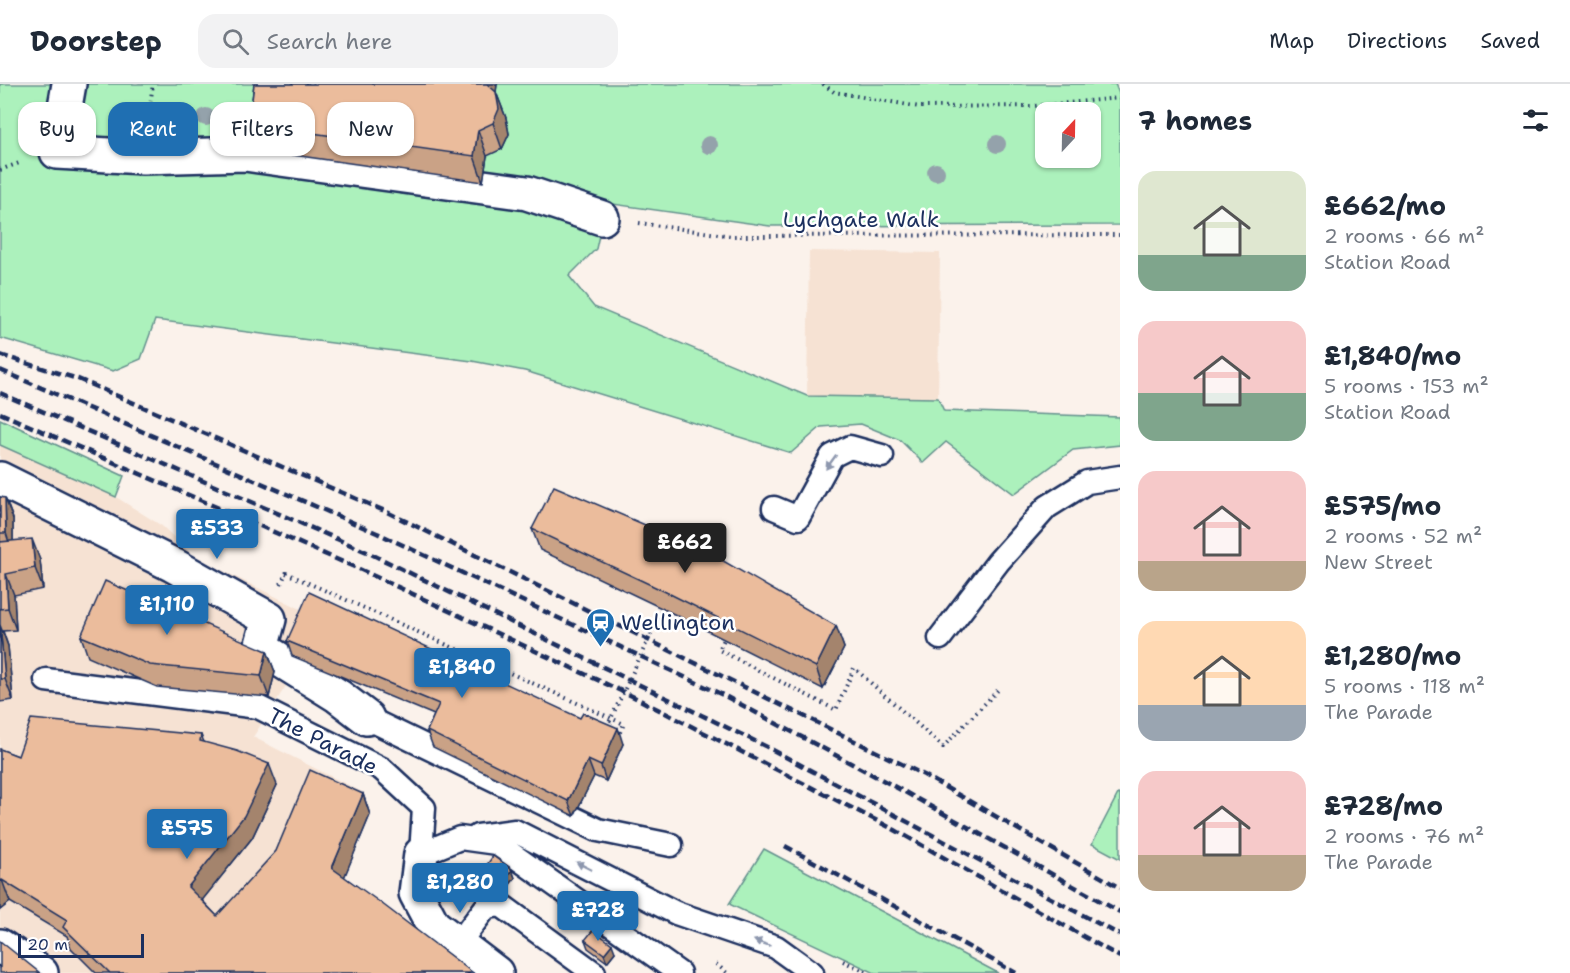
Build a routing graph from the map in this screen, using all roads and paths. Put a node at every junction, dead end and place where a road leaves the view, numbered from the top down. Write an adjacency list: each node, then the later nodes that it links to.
1 (69, 84): 4 (street)
2 (823, 84): 3 (path)
3 (1120, 98)
4 (210, 155)
5 (259, 156): 6 (street)
6 (603, 218): 7 (path, Lychgate Walk)
7 (1120, 235)
8 (882, 456): 11 (lane, one-way to 11)
9 (1120, 477): 15 (lane)
10 (0, 479): 18 (street)
11 (774, 508)
12 (279, 589): 20 (path)
13 (666, 603): 19 (path, bridge)
14 (729, 630): 17 (path)
15 (940, 638)
16 (46, 680): 23 (lane, The Parade)
17 (998, 690)
18 (367, 718): 22 (lane)
19 (606, 728)
20 (616, 741)
21 (460, 838): 23 (lane); 29 (lane); 30 (lane, one-way to 21)
22 (672, 845)
23 (421, 854): 24 (street, The Parade)
24 (458, 944): 27 (street, The Parade); 28 (lane)
25 (0, 946): 26 (street)
26 (41, 973)
27 (495, 973)
28 (594, 973)
29 (679, 973)
30 (812, 973)

